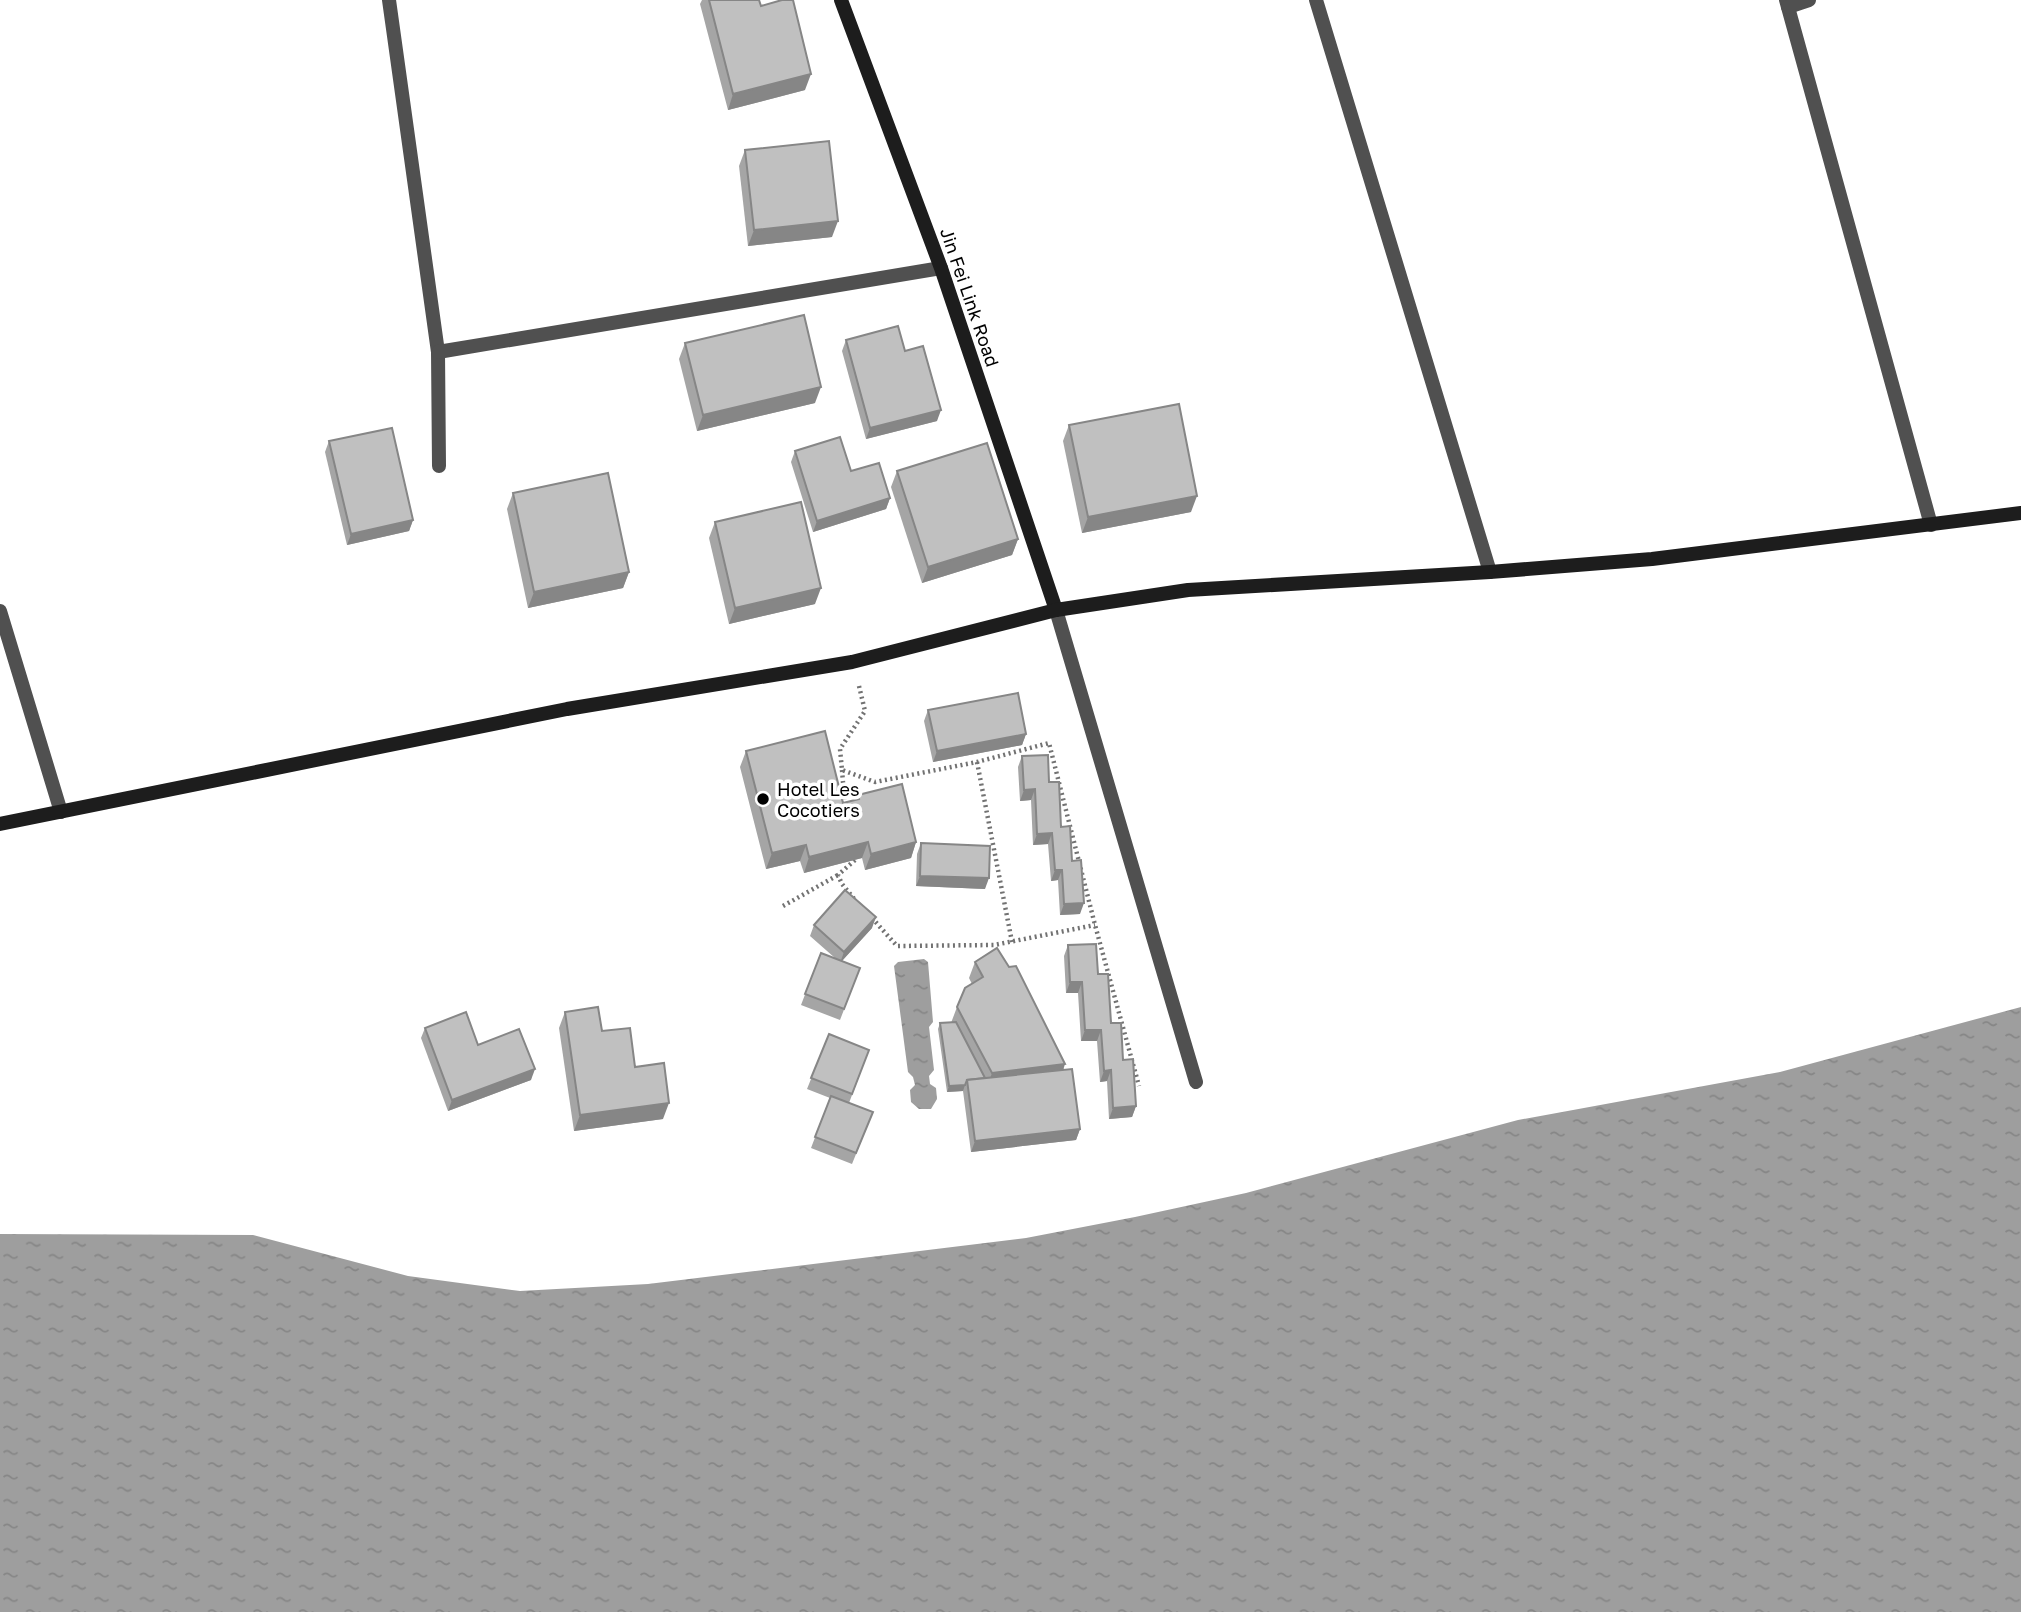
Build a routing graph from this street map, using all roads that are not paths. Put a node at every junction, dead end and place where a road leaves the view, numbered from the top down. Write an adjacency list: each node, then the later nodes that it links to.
1 (388, 0): 7 (street)
2 (841, 0): 6 (main road, Jin Fei Link Road)
3 (1316, 0): 11 (street)
4 (1809, 0): 5 (street)
5 (1787, 3): 10 (street)
6 (941, 268): 7 (street); 12 (main road, Jin Fei Link Road)
7 (438, 352): 8 (street)
8 (439, 466)
9 (2021, 513): 10 (main road)
10 (1931, 525): 11 (main road)
11 (1490, 572): 12 (main road)
12 (1056, 610): 14 (main road); 16 (street)
13 (0, 611): 14 (street)
14 (61, 812): 15 (main road)
15 (0, 824)
16 (1196, 1082)

